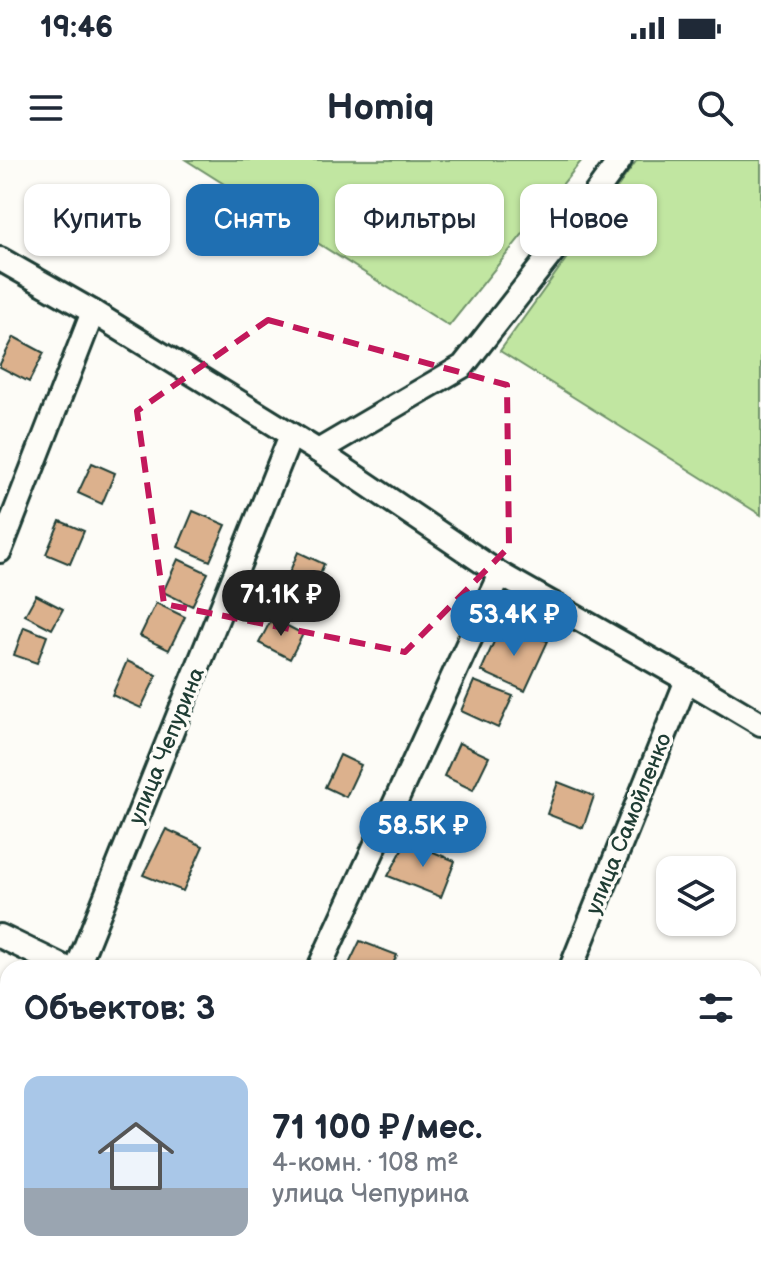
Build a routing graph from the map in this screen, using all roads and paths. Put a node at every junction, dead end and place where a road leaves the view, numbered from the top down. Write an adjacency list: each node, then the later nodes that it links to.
1 (620, 160): 5 (street)
2 (0, 259): 3 (street)
3 (93, 312): 4 (street); 6 (street)
4 (291, 435): 5 (street); 12 (street, улица Чепурина)
5 (318, 451): 7 (street)
6 (0, 551)
7 (500, 574): 8 (street); 13 (street)
8 (687, 680): 9 (street); 14 (street, улица Самойленко)
9 (761, 724)
10 (0, 936): 11 (street)
11 (50, 960)
12 (80, 960)
13 (323, 960)
14 (574, 960)

